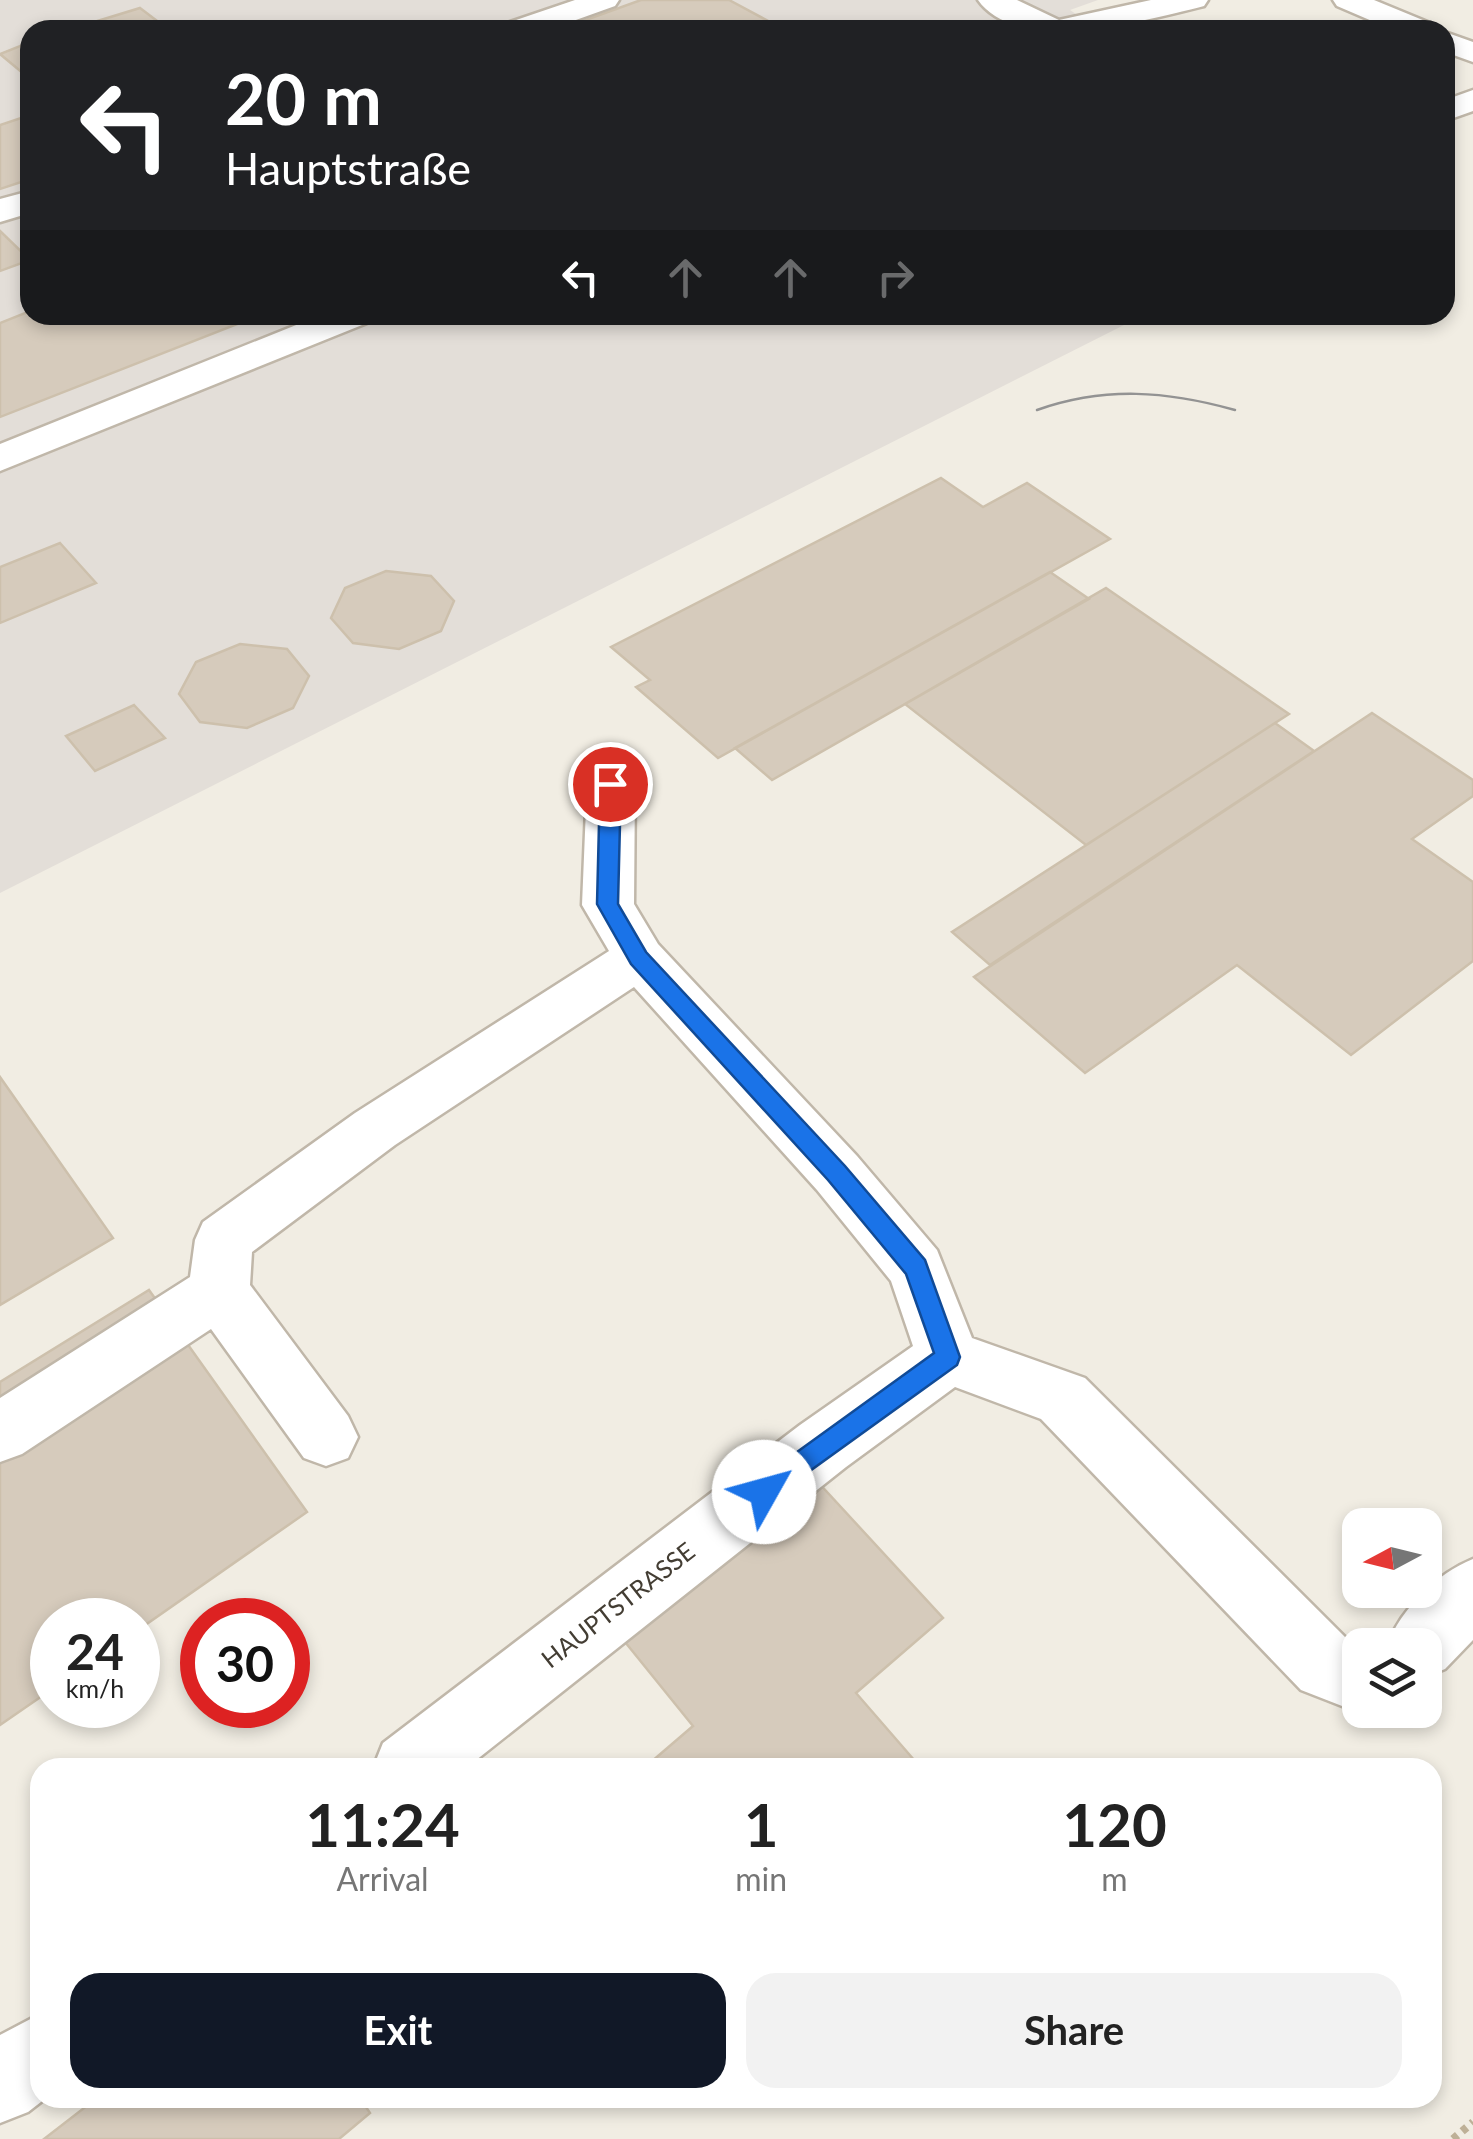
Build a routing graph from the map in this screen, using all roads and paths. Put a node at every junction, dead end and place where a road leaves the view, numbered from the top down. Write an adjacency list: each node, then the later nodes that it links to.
1 (604, 0): 5 (street)
2 (1193, 0): 7 (street)
3 (1348, 0): 8 (street)
4 (1006, 2): 6 (street)
5 (547, 20)
6 (1038, 20)
7 (1101, 20)
8 (1395, 20)
9 (329, 325): 10 (street)
10 (0, 459)
11 (610, 784): 12 (street)
12 (639, 958): 13 (street); 14 (street)
13 (219, 1291): 15 (street); 16 (street)
14 (948, 1357): 19 (street); 20 (street, HAUPTSTRASSE)
15 (0, 1432)
16 (326, 1437)
17 (1473, 1592): 18 (street)
18 (1438, 1628)
19 (1342, 1672)
20 (421, 1758)
21 (30, 2061): 22 (street)
22 (0, 2084)
23 (1473, 2122): 24 (path)
24 (1453, 2139)

